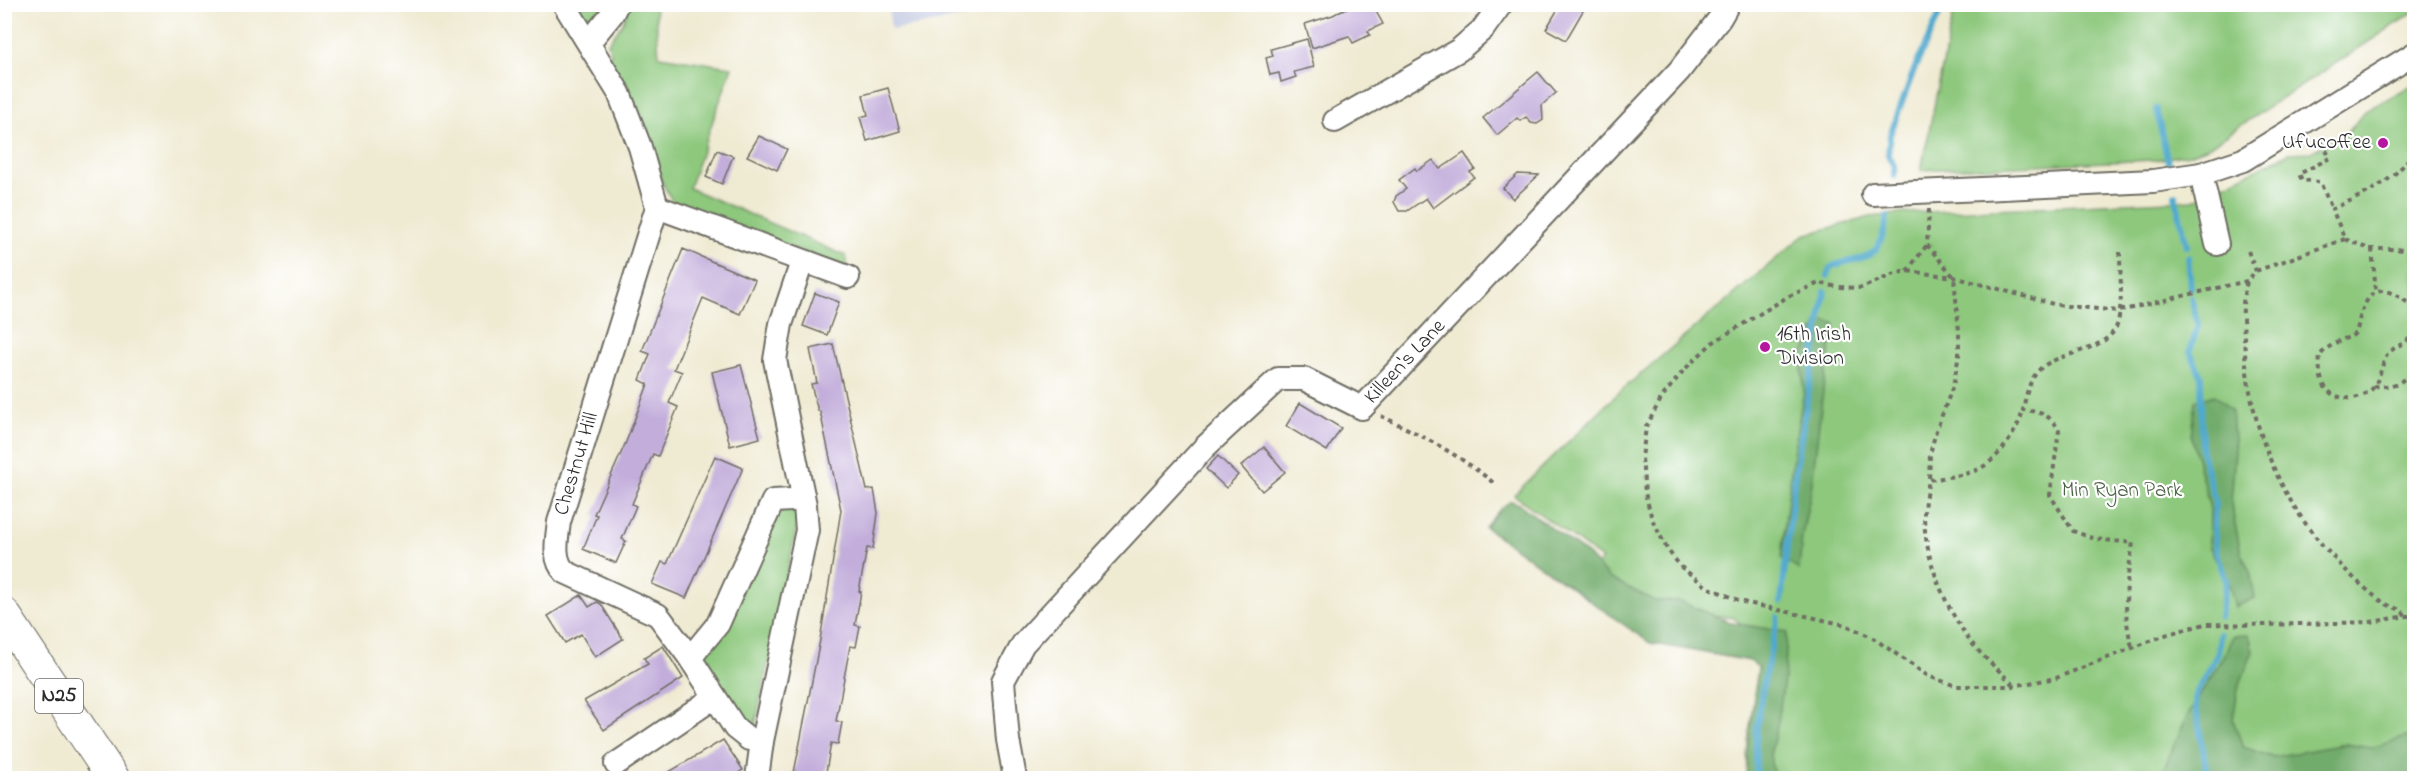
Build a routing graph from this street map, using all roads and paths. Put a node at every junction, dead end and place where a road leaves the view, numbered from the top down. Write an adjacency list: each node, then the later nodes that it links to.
1 (564, 4): 5 (street)
2 (617, 4): 5 (street)
3 (1501, 4): 7 (street)
4 (1728, 4): 35 (street, Killeen's Lane)
5 (589, 42): 13 (street)
6 (2415, 54): 10 (street)
7 (1335, 121)
8 (2322, 141): 14 (path)
9 (2415, 151): 14 (path)
10 (2201, 174): 11 (street); 16 (street)
11 (1873, 194)
12 (1929, 203): 17 (path)
13 (657, 207): 22 (street); 44 (street, Chestnut Hill)
14 (2332, 209): 15 (path)
15 (2344, 239): 18 (path); 24 (path)
16 (2217, 244)
17 (1928, 245): 23 (path); 26 (path)
18 (2372, 249): 21 (path); 28 (path)
19 (2248, 251): 24 (path)
20 (2120, 252): 30 (path)
21 (2415, 252)
22 (802, 262): 25 (street); 39 (street)
23 (1907, 271): 26 (path); 45 (path)
24 (2256, 271): 27 (path)
25 (848, 277)
26 (1954, 277): 30 (path); 37 (path)
27 (2247, 281): 30 (path); 42 (path)
28 (2376, 292): 29 (path); 34 (path)
29 (2415, 308)
30 (2119, 311): 36 (path)
31 (2414, 333): 32 (path); 34 (path)
32 (2415, 341)
33 (2415, 363): 34 (path)
34 (2374, 386)
35 (1362, 408): 38 (path); 51 (street, Killeen's Lane)
36 (2023, 410): 37 (path); 43 (path)
37 (1929, 480): 45 (path)
38 (1496, 485)
39 (803, 495): 44 (street); 47 (street)
40 (4, 614): 49 (highway, N25)
41 (2415, 615): 42 (path)
42 (2407, 617): 43 (path)
43 (2133, 649): 45 (path)
44 (690, 658): 46 (street, Chestnut Hill)
45 (2013, 686)
46 (715, 697): 47 (street, Chestnut Hill); 48 (street)
47 (762, 741): 50 (street)
48 (616, 764)
49 (113, 778)
50 (757, 778)
51 (1015, 778)

